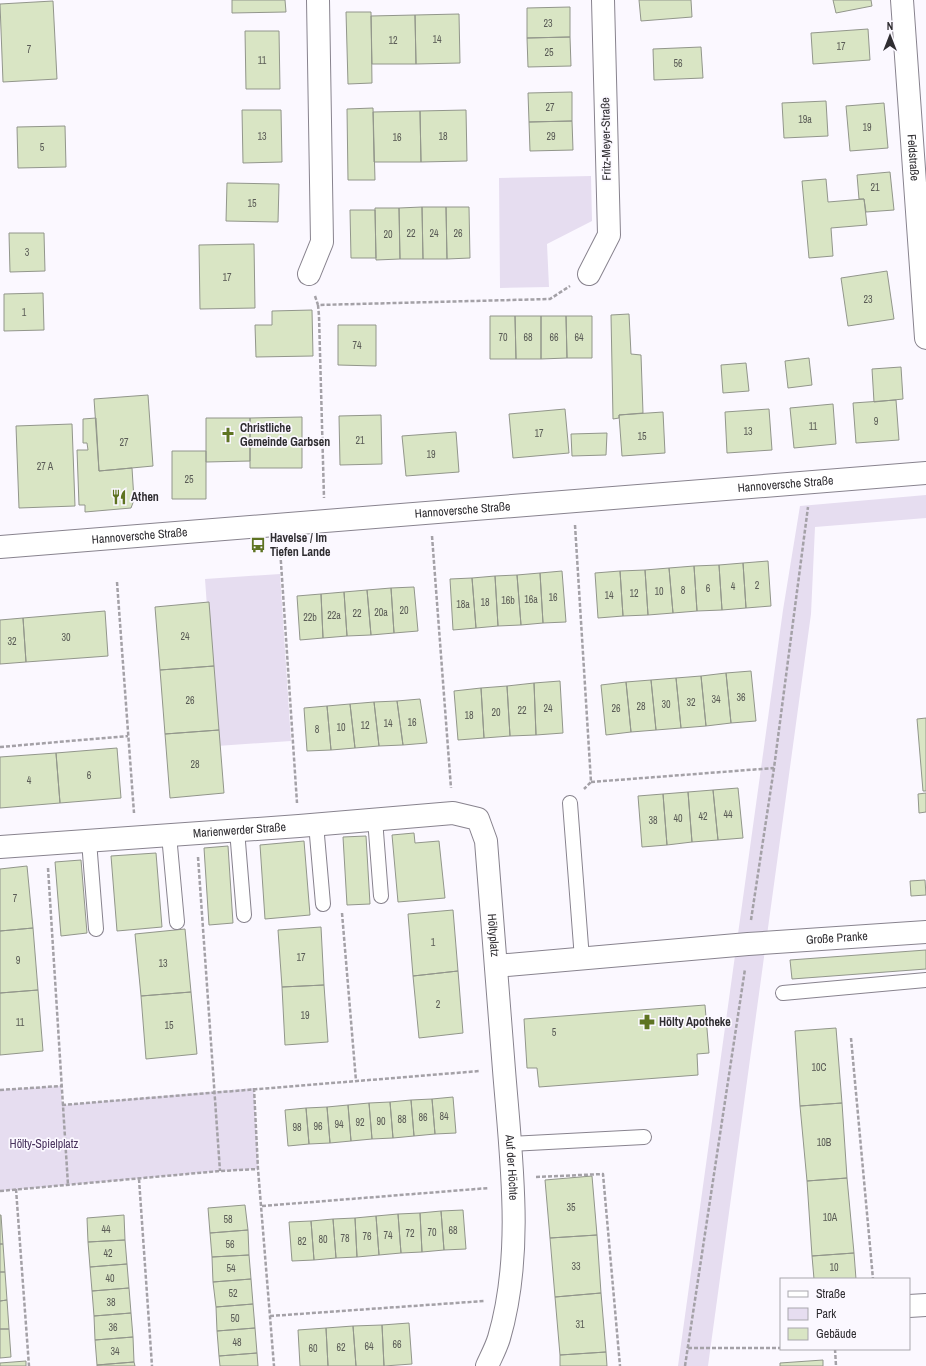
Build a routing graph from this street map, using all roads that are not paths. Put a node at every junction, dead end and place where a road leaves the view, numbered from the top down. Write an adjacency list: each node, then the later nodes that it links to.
1 (318, 0): 4 (street)
2 (603, 0): 5 (street, Fritz-Meyer-Straße)
3 (902, 0): 6 (street, Feldstraße)
4 (309, 274)
5 (588, 274)
6 (926, 338)
7 (926, 473): 8 (street, Hannoversche Straße)
8 (0, 547)
9 (570, 803): 24 (lane)
10 (375, 819): 11 (street, Marienwerder Straße); 12 (street, Marienwerder Straße); 17 (lane)
11 (478, 820): 25 (street, Höltyplatz)
12 (307, 825): 13 (street, Marienwerder Straße); 18 (lane)
13 (237, 830): 14 (street, Marienwerder Straße); 19 (lane)
14 (169, 835): 15 (street, Marienwerder Straße); 20 (lane)
15 (89, 841): 16 (street, Marienwerder Straße); 21 (lane)
16 (0, 847)
17 (380, 896)
18 (323, 904)
19 (244, 915)
20 (177, 922)
21 (96, 929)
22 (926, 932): 23 (street, Große Pranke)
23 (748, 944): 24 (street, Höltyplatz)
24 (582, 959): 25 (street, Höltyplatz)
25 (496, 966): 29 (street, Auf der Höchte)
26 (926, 980): 27 (lane)
27 (783, 993)
28 (644, 1136): 29 (lane)
29 (510, 1144): 32 (street, Auf der Höchte)
30 (926, 1305): 31 (street)
31 (910, 1306)
32 (486, 1366)

